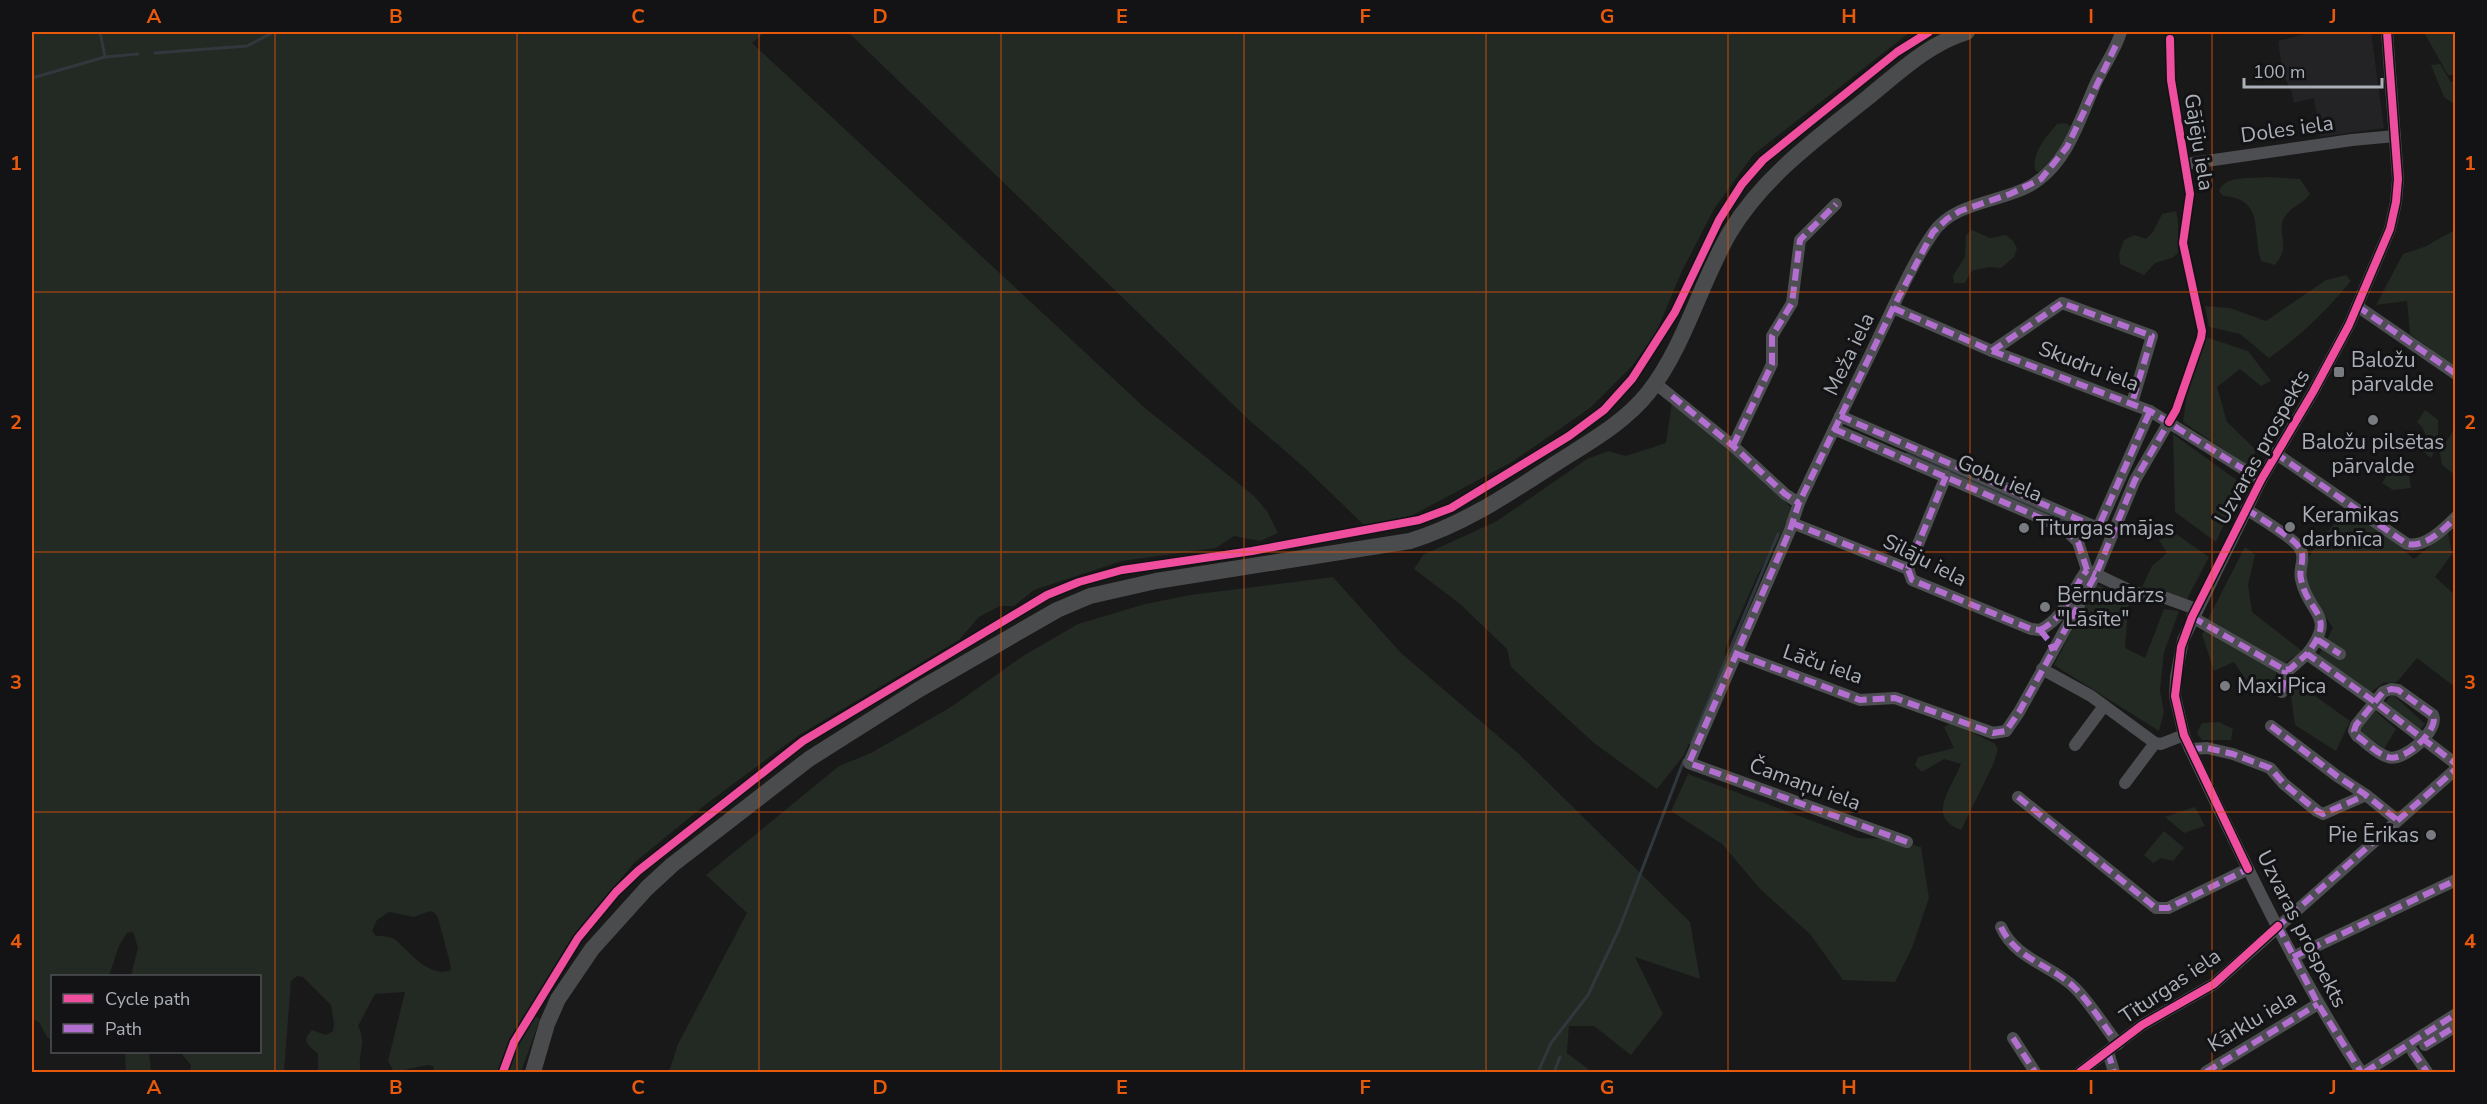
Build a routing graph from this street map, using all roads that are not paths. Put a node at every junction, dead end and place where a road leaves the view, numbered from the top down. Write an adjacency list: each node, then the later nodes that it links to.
1 (1967, 32): 11 (main road)
2 (2121, 32): 8 (street, Meža iela)
3 (2387, 32): 4 (street, Uzvaras prospekts)
4 (2395, 136): 5 (street, Doles iela); 7 (street, Uzvaras prospekts)
5 (2186, 164)
6 (1836, 204): 17 (street)
7 (2356, 306): 10 (street); 18 (street, Uzvaras prospekts)
8 (1893, 308): 9 (street, Skudru iela); 14 (street, Meža iela)
9 (1992, 351): 12 (street, Skudru iela); 12 (street)
10 (2456, 374)
11 (1655, 382): 17 (street); 66 (main road)
12 (2132, 403): 13 (street, Skudru iela)
13 (2150, 411): 14 (street, Gobu iela); 15 (street, Skudru iela)
14 (1840, 416): 16 (street, Meža iela)
15 (2169, 422): 20 (street, Skudru iela); 26 (street)
16 (1834, 429): 19 (street, Gobu iela); 21 (street, Meža iela)
17 (1733, 446): 21 (street)
18 (2276, 453): 20 (street, Uzvaras prospekts); 23 (street)
19 (1946, 476): 25 (street); 26 (street, Gobu iela)
20 (2261, 480): 22 (street, Uzvaras prospekts)
21 (1799, 503): 24 (street, Meža iela)
22 (2246, 510): 27 (street, Uzvaras prospekts); 29 (street)
23 (2456, 517)
24 (1792, 523): 25 (street, Silāju iela); 31 (street, Meža iela)
25 (1908, 569): 28 (street, Silāju iela)
26 (2092, 572): 27 (street); 28 (street); 30 (street)
27 (2194, 613): 35 (street); 40 (street, Uzvaras prospekts)
28 (2040, 630): 30 (street)
29 (2319, 640): 32 (street); 33 (street)
30 (2053, 651): 34 (street)
31 (1737, 654): 34 (street, Lāču iela); 45 (street, Meža iela)
32 (2307, 654): 35 (street); 37 (street)
33 (2340, 654)
34 (2042, 669): 38 (street)
35 (2285, 670): 36 (street)
36 (2282, 692)
37 (2375, 702): 41 (street); 41 (street); 41 (street)
38 (2104, 706): 42 (street); 43 (street)
39 (2271, 726): 49 (street)
40 (2184, 735): 42 (street); 44 (street, Uzvaras prospekts)
41 (2424, 740): 46 (street)
42 (2155, 743): 48 (street)
43 (2075, 745)
44 (2190, 749): 49 (street); 53 (street, Uzvaras prospekts)
45 (1689, 763): 52 (street, Čamaņu iela)
46 (2456, 764)
47 (2456, 769): 51 (street, Titurgas iela)
48 (2125, 783)
49 (2366, 795): 51 (street)
50 (2018, 797): 53 (street)
51 (2397, 820): 55 (street, Titurgas iela)
52 (1907, 842)
53 (2248, 868): 55 (street, Uzvaras prospekts)
54 (2456, 880): 57 (street)
55 (2278, 926): 57 (street, Uzvaras prospekts); 62 (street, Titurgas iela)
56 (2001, 927): 62 (street)
57 (2293, 957): 58 (street, Uzvaras prospekts)
58 (2318, 1004): 70 (street, Kārklu iela); 71 (street, Uzvaras prospekts)
59 (2456, 1014): 71 (street)
60 (2456, 1026): 63 (street)
61 (2013, 1038): 67 (street)
62 (2118, 1044): 64 (street, Titurgas iela)
63 (2425, 1045)
64 (2108, 1052): 68 (street, Titurgas iela); 69 (street)
65 (2413, 1052): 72 (street)
66 (532, 1072)
67 (2035, 1072)
68 (2080, 1072)
69 (2114, 1072)
70 (2206, 1072)
71 (2363, 1072)
72 (2427, 1072)

